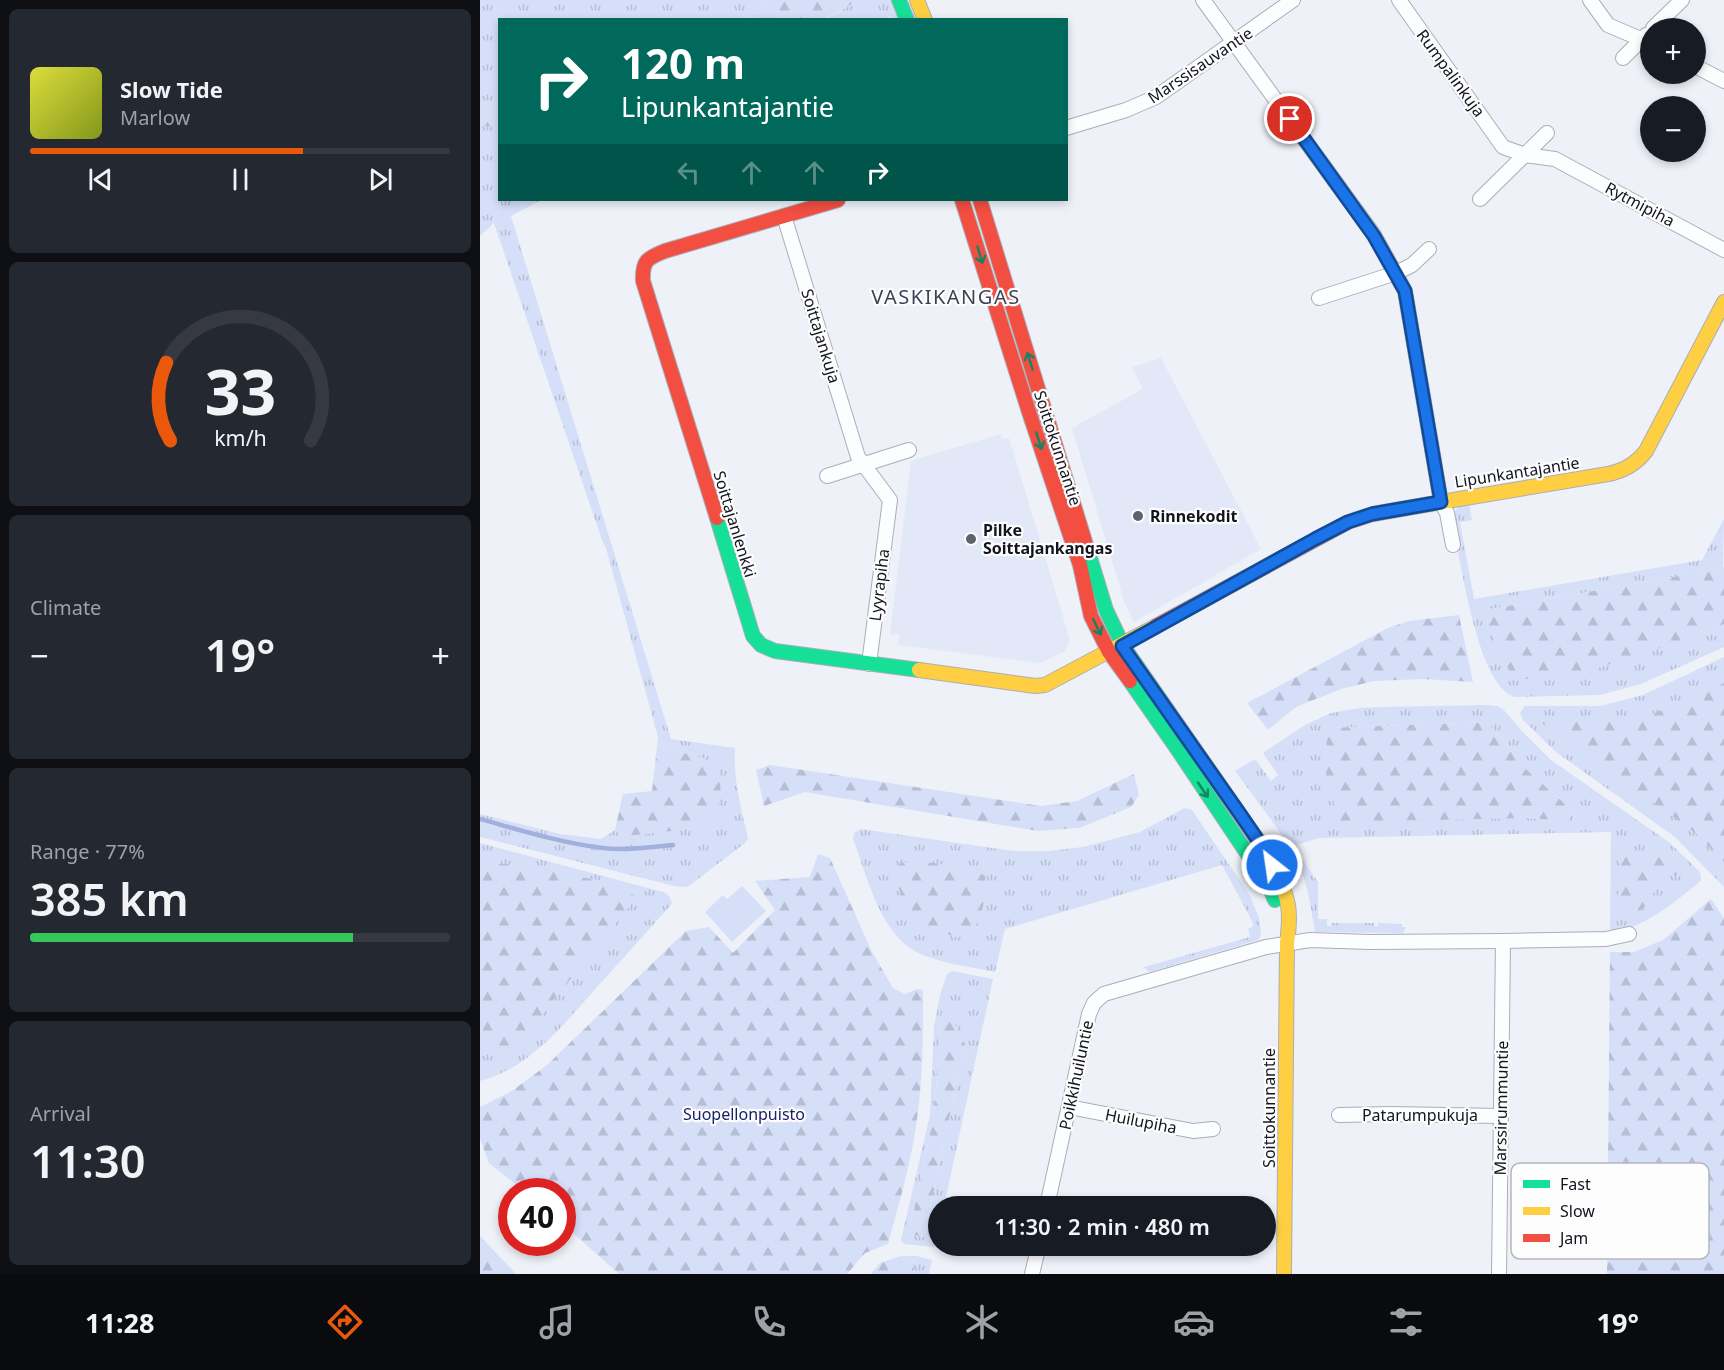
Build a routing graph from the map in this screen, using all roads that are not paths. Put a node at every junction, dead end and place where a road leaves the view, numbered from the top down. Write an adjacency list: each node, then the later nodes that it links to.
1 (899, 0): 8 (street)
2 (917, 0): 9 (street)
3 (1203, 0): 12 (street)
4 (1293, 0): 12 (street, Marssisauvantie)
5 (1399, 0): 19 (street, Rumpalinkuja)
6 (1590, 0): 11 (street)
7 (1682, 0): 10 (street)
8 (906, 18)
9 (924, 18)
10 (1663, 18)
11 (1640, 36)
12 (1234, 42): 17 (street, Marssisauvantie); 28 (street)
13 (1640, 44): 14 (street)
14 (1623, 58)
15 (1706, 72): 16 (street)
16 (1724, 81)
17 (1068, 127)
18 (1547, 133): 20 (street)
19 (1503, 147): 20 (street, Rytmipiha)
20 (1525, 154): 21 (street); 27 (street, Rytmipiha)
21 (1479, 199)
22 (835, 201): 25 (street, Soittajanlenkki)
23 (962, 201): 38 (street, Soittokunnantie, one-way to 38)
24 (980, 201): 37 (street, Soittokunnantie, one-way to 24)
25 (784, 216): 32 (street, Soittajankuja); 39 (street, Soittajanlenkki)
26 (1429, 249): 28 (street)
27 (1724, 250)
28 (1396, 273): 29 (street); 34 (street)
29 (1319, 298)
30 (1724, 302): 34 (street, Lipunkantajantie)
31 (909, 450): 32 (street)
32 (861, 460): 33 (street); 35 (street, Soittajankuja)
33 (827, 476)
34 (1441, 502): 36 (street); 37 (street, Lipunkantajantie)
35 (890, 506): 39 (street, Lyyrapiha)
36 (1453, 545)
37 (1122, 646): 38 (street, Lipunkantajantie); 42 (street, Soittokunnantie)
38 (1109, 652): 39 (street, Soittajanlenkki); 42 (street, Soittokunnantie, one-way to 42)
39 (869, 664)
40 (1629, 934): 41 (street)
41 (1503, 941): 42 (street); 45 (street, Marssirummuntie)
42 (1287, 943): 43 (street, Poikkihuiluntie); 50 (street, Soittokunnantie)
43 (1069, 1107): 46 (street, Huilupiha); 47 (street, Poikkihuiluntie)
44 (1339, 1115): 45 (street, Patarumpukuja)
45 (1501, 1116): 51 (street, Marssirummuntie)
46 (1213, 1129)
47 (1049, 1196)
48 (1037, 1256): 49 (street)
49 (1033, 1274)
50 (1284, 1274)
51 (1499, 1274)

